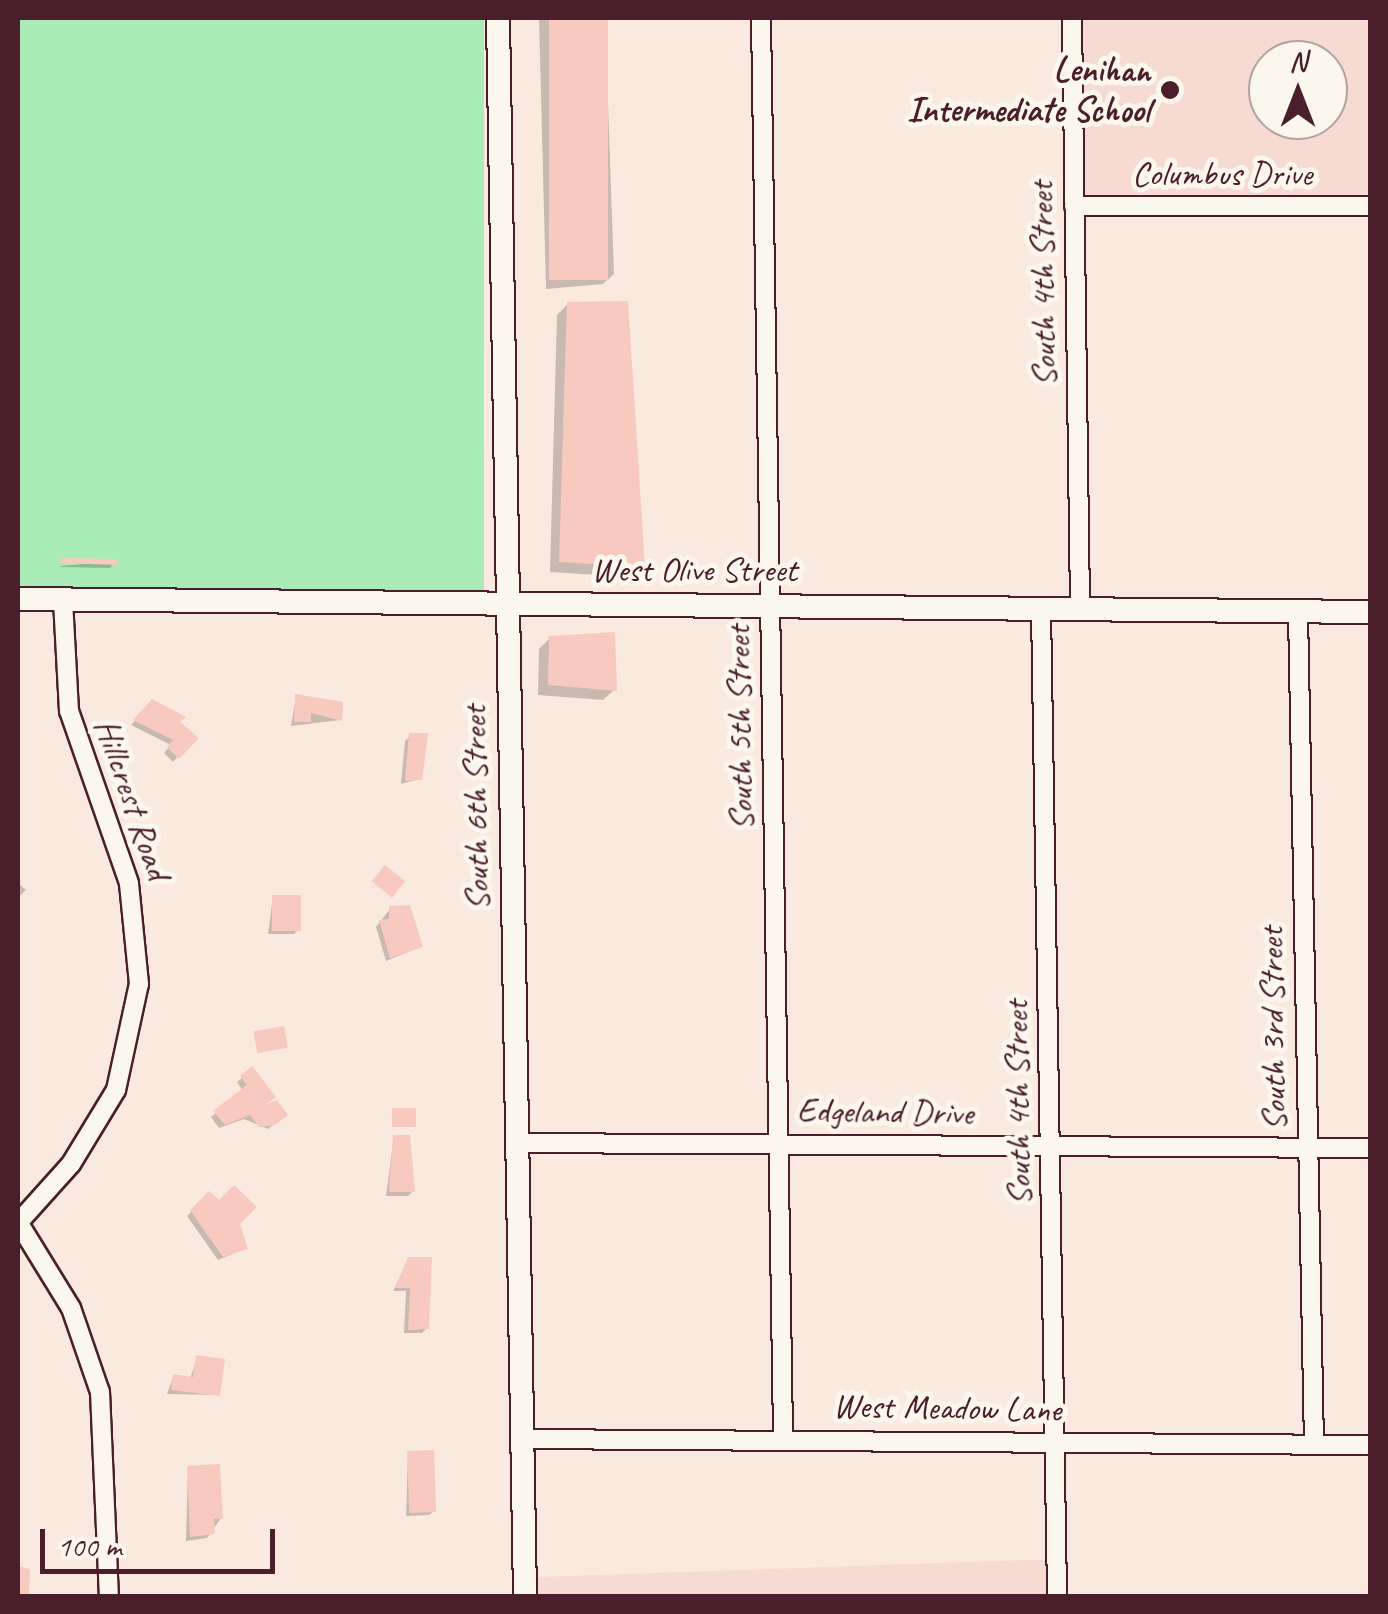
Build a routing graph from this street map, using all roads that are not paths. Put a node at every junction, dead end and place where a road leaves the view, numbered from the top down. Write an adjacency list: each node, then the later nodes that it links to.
1 (498, 18): 8 (main road, South 6th Street)
2 (762, 18): 9 (street, South 5th Street)
3 (1072, 18): 4 (street, South 4th Street)
4 (1074, 206): 5 (street, Columbus Drive); 11 (street, South 4th Street)
5 (1370, 206)
6 (18, 600): 7 (main road, West Olive Street)
7 (63, 600): 8 (main road, West Olive Street); 19 (street, Hillcrest Road)
8 (506, 603): 9 (main road, West Olive Street); 14 (main road, South 6th Street)
9 (771, 606): 10 (main road, West Olive Street); 15 (street, South 5th Street)
10 (1042, 608): 11 (main road, West Olive Street); 16 (street, South 4th Street)
11 (1080, 609): 12 (main road, West Olive Street)
12 (1298, 612): 13 (main road, West Olive Street); 17 (street, South 3rd Street)
13 (1370, 612)
14 (518, 1143): 15 (street, Edgeland Drive); 21 (main road, South 6th Street)
15 (779, 1144): 16 (street, Edgeland Drive); 20 (street, South 5th Street)
16 (1051, 1146): 17 (street, Edgeland Drive); 22 (street, South 4th Street)
17 (1308, 1147): 18 (street, Edgeland Drive); 23 (street, South 3rd Street)
18 (1370, 1148)
19 (18, 1222): 25 (street)
20 (783, 1438): 21 (street, West Meadow Lane); 22 (street, West Meadow Lane)
21 (522, 1439): 26 (main road, South 6th Street)
22 (1055, 1443): 23 (street, West Meadow Lane); 27 (street, South 4th Street)
23 (1314, 1444): 24 (street, West Meadow Lane)
24 (1370, 1445)
25 (109, 1596)
26 (525, 1596)
27 (1057, 1596)

